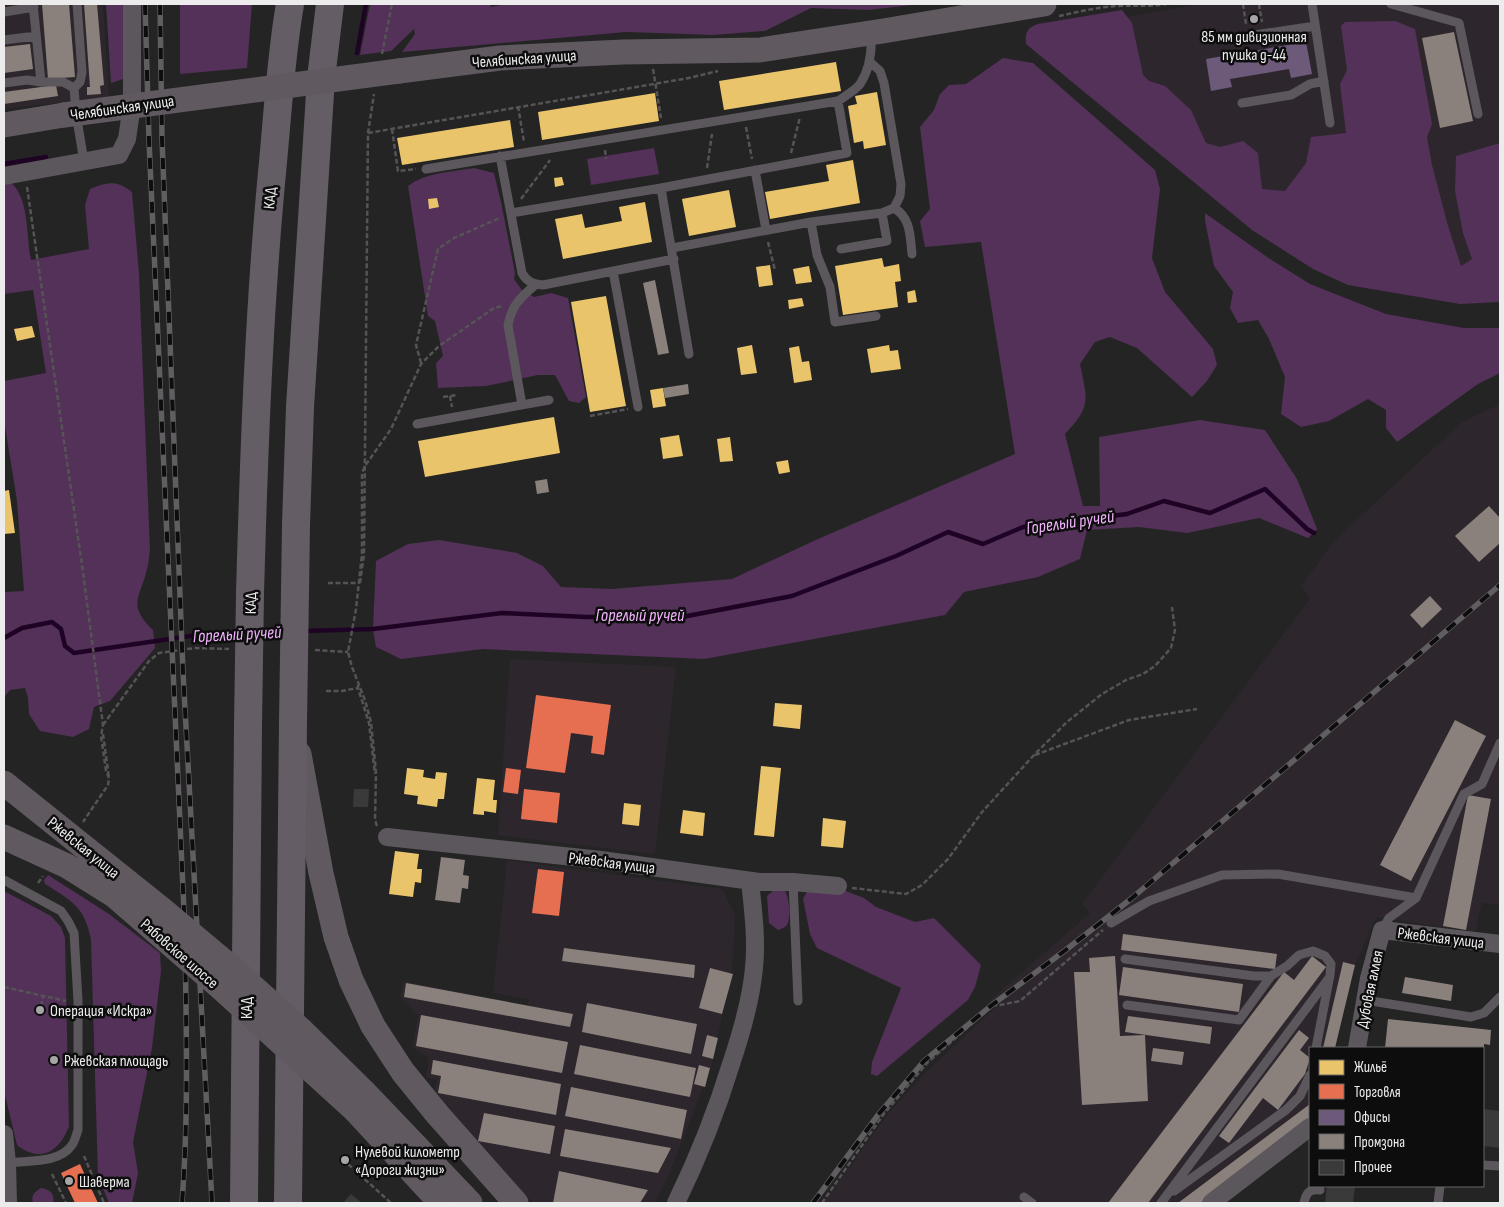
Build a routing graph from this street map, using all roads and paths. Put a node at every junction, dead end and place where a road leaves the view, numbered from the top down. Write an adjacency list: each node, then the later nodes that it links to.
1 (77, 4): 23 (lane)
2 (132, 4): 26 (street)
3 (290, 4): 135 (highway, КАД, bridge)
4 (330, 4): 86 (highway, bridge)
5 (1044, 4): 13 (main road, Челябинская улица)
6 (1243, 4): 16 (path)
7 (1259, 4): 14 (path)
8 (1312, 4): 12 (lane)
9 (1391, 4): 30 (lane)
10 (33, 5): 11 (lane); 15 (lane)
11 (4, 12)
12 (1315, 26): 14 (lane); 20 (lane)
13 (872, 33): 18 (lane); 29 (main road, Челябинская улица, bridge)
14 (1264, 33): 16 (lane)
15 (36, 36): 17 (lane); 21 (lane)
16 (1248, 36)
17 (4, 40)
18 (870, 62): 24 (lane); 49 (lane)
19 (654, 63): 36 (path)
20 (1324, 81): 25 (lane); 33 (lane)
21 (40, 82): 22 (lane); 23 (lane)
22 (4, 83)
23 (74, 88): 29 (lane)
24 (838, 101): 28 (lane); 42 (lane)
25 (1242, 103)
26 (132, 105): 29 (lane); 41 (street)
27 (518, 106): 39 (path)
28 (803, 106): 31 (lane); 42 (path)
29 (70, 114): 34 (main road, Челябинская улица); 41 (lane)
30 (1478, 114)
31 (744, 116): 32 (lane); 44 (path)
32 (714, 121): 36 (lane); 47 (path)
33 (1330, 123)
34 (4, 125)
35 (392, 129): 43 (path)
36 (663, 130): 38 (lane)
37 (368, 133): 74 (path)
38 (560, 146): 39 (lane); 50 (path)
39 (526, 152): 40 (lane)
40 (500, 156): 43 (lane); 50 (lane)
41 (84, 162): 45 (street)
42 (788, 164): 44 (lane)
43 (426, 168)
44 (755, 170): 47 (lane); 53 (lane)
45 (25, 172): 46 (street); 87 (path)
46 (4, 176)
47 (705, 180): 48 (lane)
48 (661, 188): 50 (lane); 54 (lane)
49 (894, 208): 51 (lane); 56 (lane)
50 (510, 213): 60 (lane); 64 (path)
51 (882, 213): 52 (lane); 55 (lane)
52 (811, 222): 53 (lane); 62 (lane)
53 (766, 230): 54 (lane); 58 (path)
54 (672, 248): 57 (lane)
55 (841, 249)
56 (912, 254)
57 (674, 259): 59 (lane); 63 (lane)
58 (775, 270)
59 (614, 271): 60 (lane); 71 (lane)
60 (534, 285): 61 (lane)
61 (516, 302): 64 (path); 69 (lane)
62 (876, 316)
63 (689, 354)
64 (421, 364): 74 (path)
65 (458, 395): 66 (path)
66 (450, 396): 67 (path); 70 (path)
67 (443, 398)
68 (549, 400): 69 (lane)
69 (522, 405): 73 (lane)
70 (452, 406)
71 (638, 407): 72 (path)
72 (590, 416)
73 (417, 424)
74 (365, 466): 75 (path); 77 (path)
75 (358, 583): 76 (path); 77 (path)
76 (328, 584)
77 (357, 596): 81 (path)
78 (1172, 607): 90 (path)
79 (234, 649): 87 (path)
80 (312, 650): 81 (path)
81 (348, 652): 82 (path)
82 (358, 683): 83 (path); 92 (path)
83 (358, 688): 84 (path); 92 (path)
84 (326, 691)
85 (1197, 710): 90 (path)
86 (293, 722): 136 (highway); 140 (main road)
87 (103, 725): 88 (path)
88 (103, 732): 91 (path); 93 (path)
89 (1500, 743): 101 (lane)
90 (1034, 755): 100 (path)
91 (106, 770)
92 (376, 776): 96 (path)
93 (109, 778)
94 (4, 784): 102 (main road, Ржевская улица, bridge)
95 (4, 837): 138 (main road, Рябовское шоссе, bridge)
96 (387, 837): 98 (street, Ржевская улица)
97 (4, 880): 123 (lane)
98 (750, 881): 99 (street, Ржевская улица); 141 (street)
99 (793, 882): 100 (street, Ржевская улица); 114 (lane)
100 (838, 886)
101 (1416, 898): 103 (lane); 104 (lane)
102 (164, 911): 139 (main road, Рябовское шоссе, bridge)
103 (1111, 923): 142 (path)
104 (1382, 930): 105 (street, Ржевская улица); 112 (street, Дубовая аллея)
105 (1500, 944)
106 (1125, 959): 108 (lane)
107 (1330, 975): 108 (lane); 117 (lane); 131 (lane)
108 (1271, 976): 115 (lane)
109 (4, 986): 110 (path)
110 (43, 996): 113 (path); 116 (path)
111 (1500, 997): 112 (lane)
112 (1365, 1000): 118 (street, Дубовая аллея)
113 (66, 1001)
114 (798, 1001)
115 (1127, 1005)
116 (41, 1006)
117 (1316, 1047)
118 (1357, 1047)
119 (1309, 1077): 131 (lane)
120 (1309, 1128): 144 (street)
121 (4, 1134): 123 (street)
122 (84, 1156): 134 (path)
123 (7, 1163): 132 (street)
124 (348, 1164): 137 (path)
125 (1484, 1165): 126 (lane)
126 (1500, 1166)
127 (52, 1174): 133 (path)
128 (1440, 1187): 146 (lane)
129 (1320, 1190): 145 (lane)
130 (1024, 1197): 143 (lane)
131 (1163, 1200)
132 (8, 1203)
133 (66, 1203)
134 (104, 1203)
135 (244, 1203)
136 (288, 1203)
137 (391, 1203)
138 (441, 1203)
139 (470, 1203)
140 (516, 1203)
141 (676, 1203)
142 (822, 1203)
143 (1032, 1203)
144 (1211, 1203)
145 (1304, 1203)
146 (1438, 1203)

